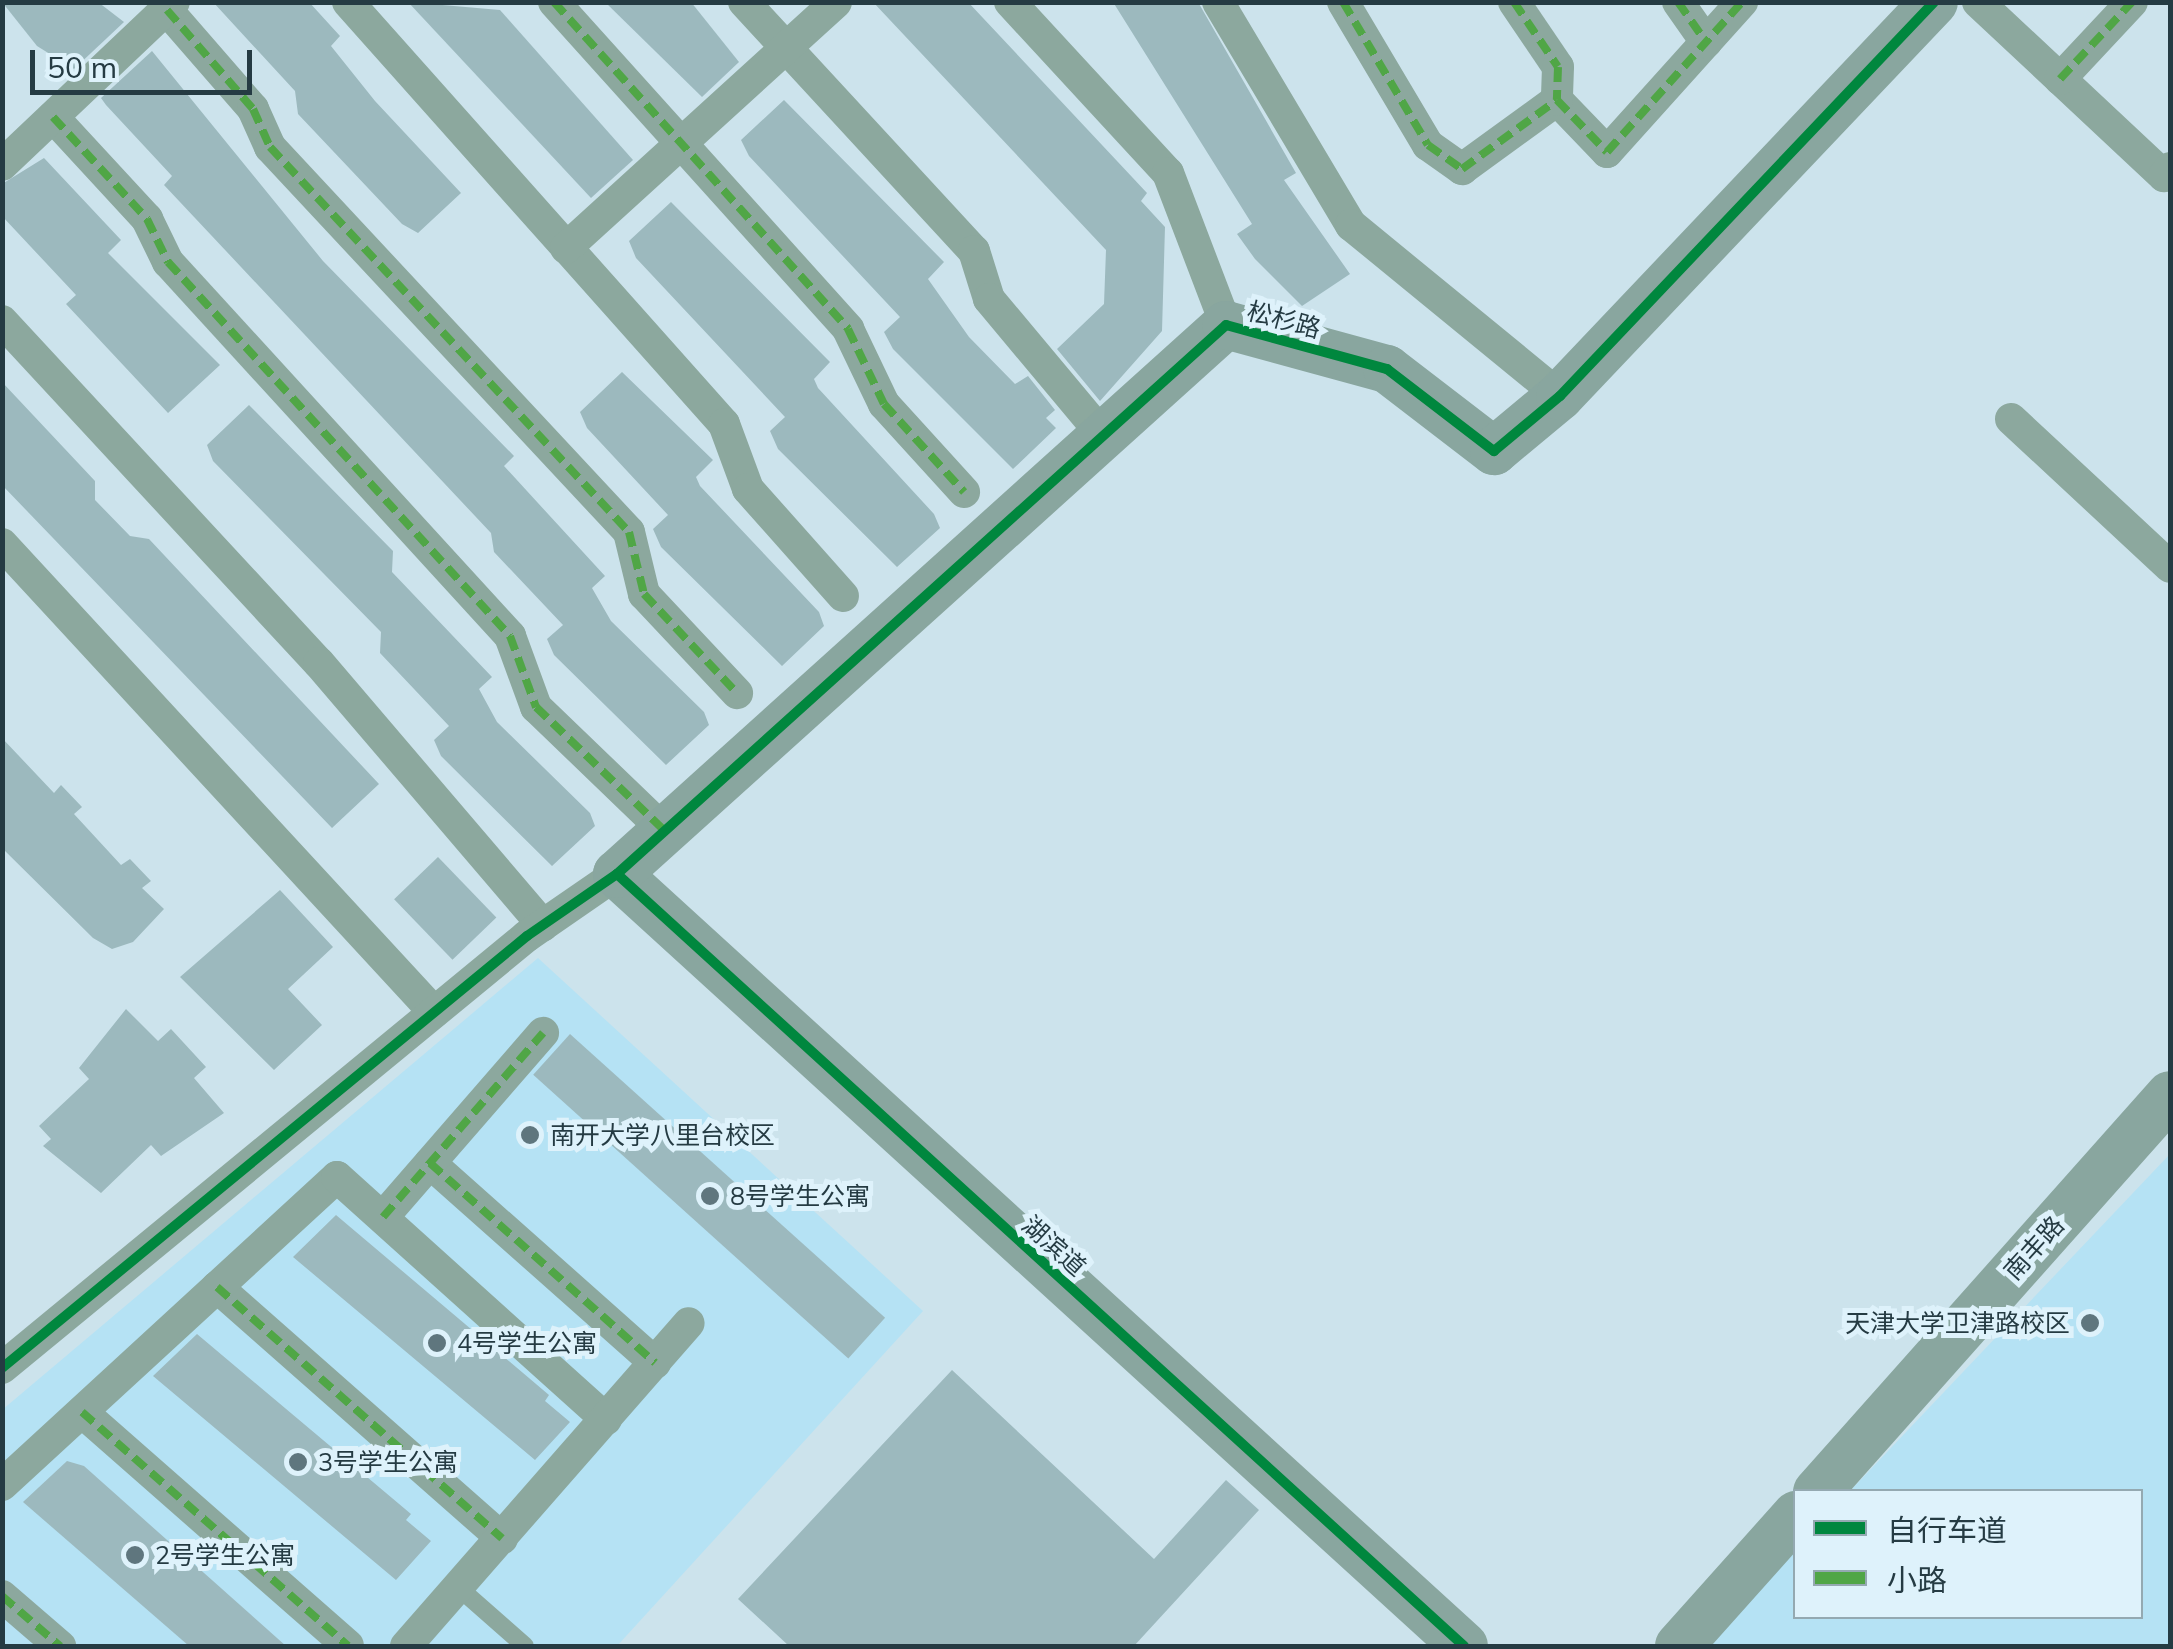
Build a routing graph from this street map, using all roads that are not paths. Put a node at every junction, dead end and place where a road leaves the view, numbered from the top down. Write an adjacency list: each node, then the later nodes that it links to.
1 (348, 2): 23 (street)
2 (554, 2): 20 (street)
3 (744, 2): 16 (street)
4 (836, 2): 16 (street)
5 (1010, 2): 25 (street)
6 (1218, 2): 26 (street)
7 (1344, 2): 18 (street)
8 (1514, 2): 18 (street)
9 (1678, 2): 15 (street)
10 (1742, 2): 15 (street)
11 (1934, 2): 26 (street, 松杉路)
12 (1978, 2): 17 (street)
13 (2132, 2): 17 (street)
14 (170, 6): 19 (street); 33 (street)
15 (1706, 42): 18 (street)
16 (786, 48): 20 (street); 28 (street)
17 (2060, 79): 22 (street)
18 (1557, 100)
19 (53, 117): 21 (street); 34 (street)
20 (681, 144): 23 (street); 29 (street)
21 (2, 165)
22 (2168, 175)
23 (566, 248): 32 (street)
24 (2, 321): 36 (street)
25 (1226, 324): 26 (street, 松杉路); 34 (street, 松杉路)
26 (1560, 396)
27 (2011, 419): 31 (street)
28 (1091, 421)
29 (964, 492)
30 (2, 544): 37 (street)
31 (2170, 567)
32 (843, 596)
33 (737, 692)
34 (664, 831): 35 (street, 松杉路)
35 (617, 874): 36 (street); 58 (street, 湖滨道)
36 (542, 925): 37 (street)
37 (434, 1012): 45 (street)
38 (543, 1033): 40 (street)
39 (2170, 1095): 49 (street, 南丰路)
40 (430, 1163): 41 (street); 44 (street)
41 (384, 1217): 42 (street); 47 (street)
42 (217, 1287): 46 (street); 51 (street)
43 (689, 1324): 44 (street)
44 (655, 1363): 47 (street)
45 (2, 1368)
46 (82, 1412): 48 (street); 55 (street)
47 (606, 1419): 51 (street)
48 (2, 1485)
49 (1820, 1489)
50 (1793, 1519): 59 (street)
51 (502, 1538): 52 (street)
52 (458, 1587): 56 (street); 57 (lane)
53 (2, 1596): 54 (street)
54 (60, 1646)
55 (348, 1646)
56 (406, 1646)
57 (525, 1646)
58 (1464, 1646)
59 (1679, 1646)

